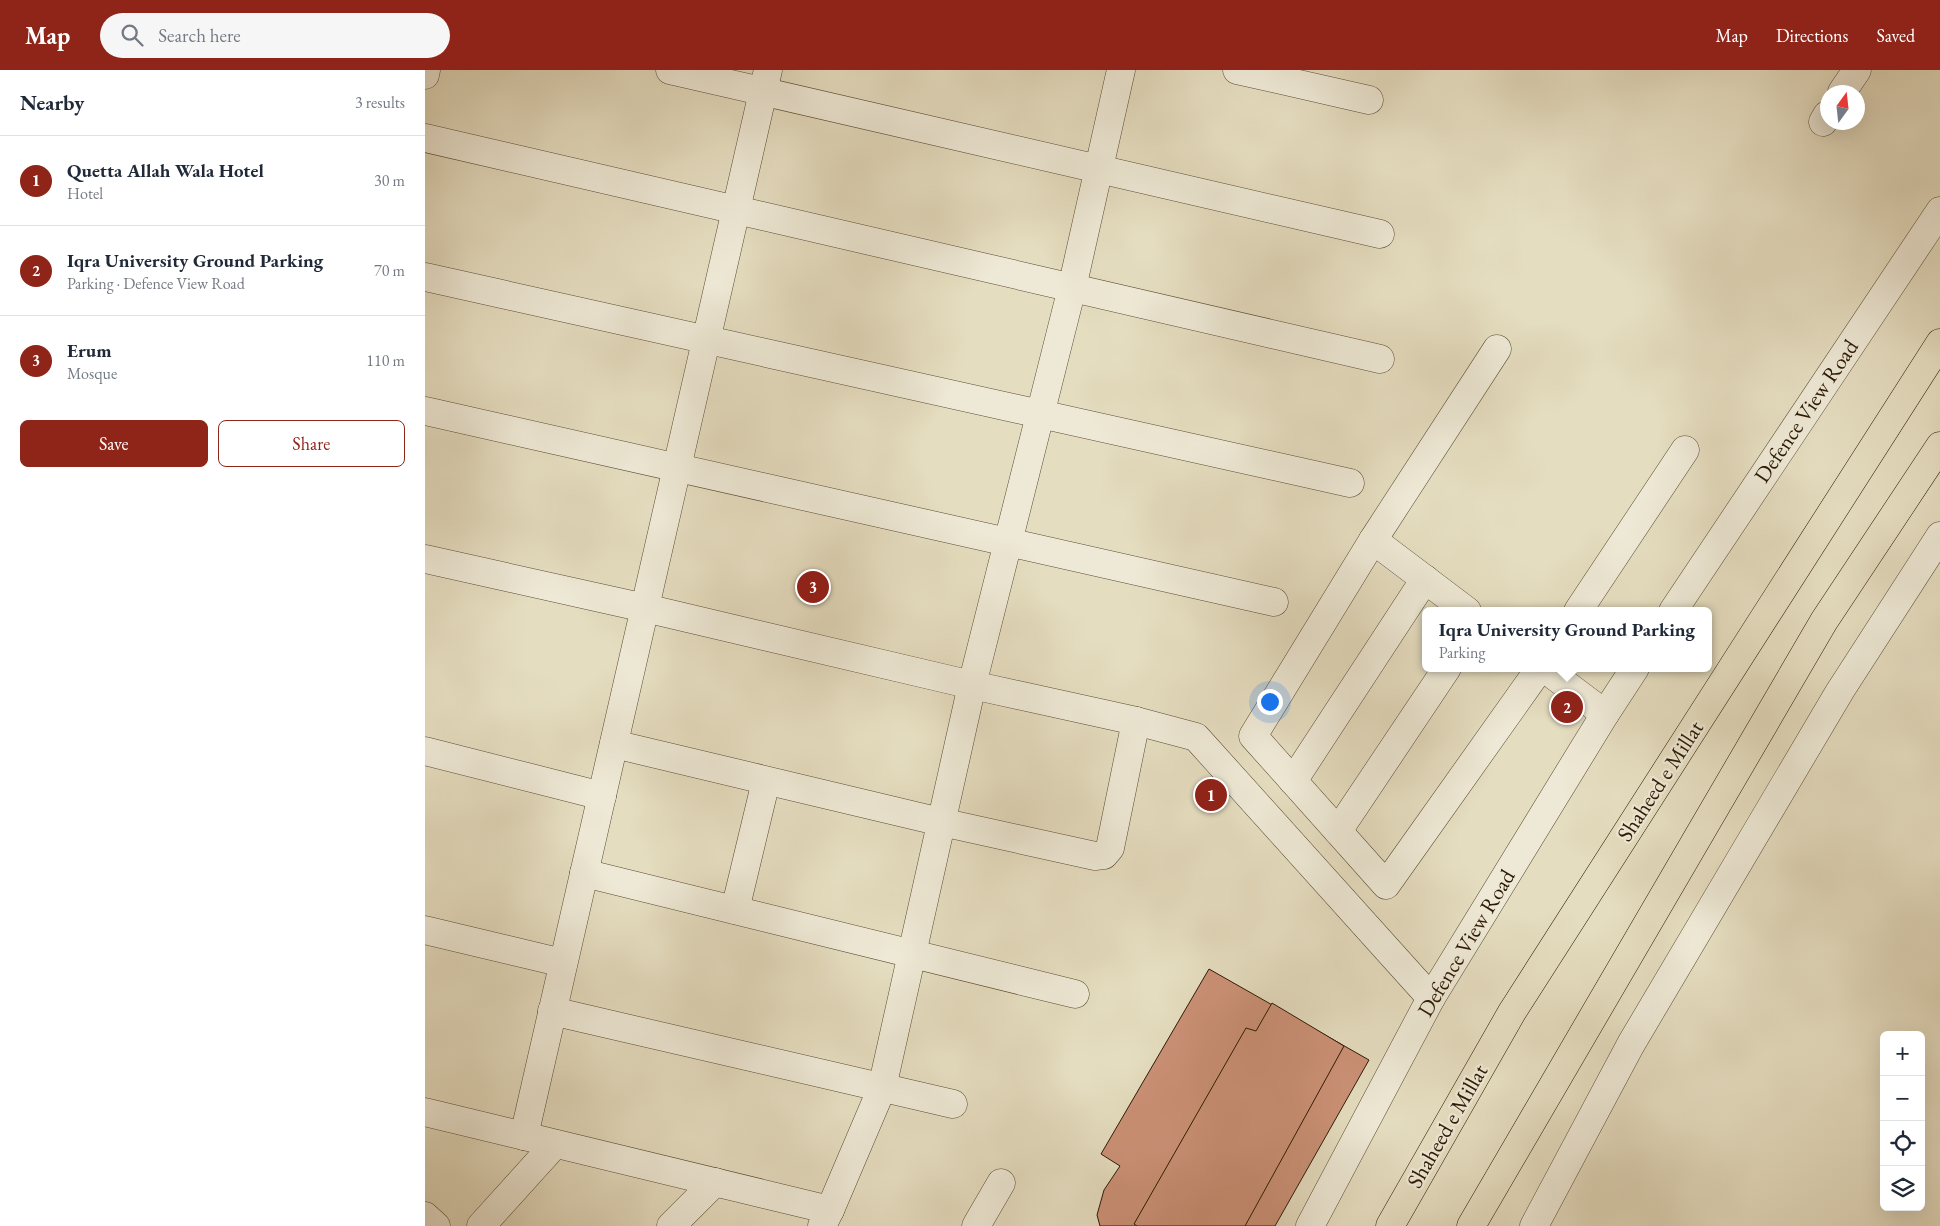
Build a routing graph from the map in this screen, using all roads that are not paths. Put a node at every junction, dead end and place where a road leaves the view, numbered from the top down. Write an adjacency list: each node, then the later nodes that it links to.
1 (426, 70): 6 (street)
2 (670, 70): 7 (street)
3 (1121, 70): 11 (street)
4 (1237, 70): 9 (street)
5 (1857, 70): 8 (street)
6 (425, 75)
7 (765, 81): 11 (street); 12 (street)
8 (1847, 85)
9 (1369, 100)
10 (425, 138): 12 (street)
11 (1099, 169): 14 (street); 16 (street)
12 (735, 210): 16 (street); 17 (street)
13 (1940, 211): 35 (street, Defence View Road)
14 (1380, 234)
15 (425, 277): 17 (street)
16 (1072, 288): 20 (street); 22 (street)
17 (706, 340): 22 (street); 25 (street)
18 (1940, 343): 73 (main road, Shaheed e Millat)
19 (1497, 349): 28 (street)
20 (1380, 359)
21 (425, 411): 25 (street)
22 (1040, 414): 26 (street); 29 (street)
23 (1940, 446): 74 (main road)
24 (1685, 450): 34 (street)
25 (677, 468): 29 (street); 36 (street)
26 (1350, 483)
27 (1940, 536): 75 (street)
28 (1373, 540): 31 (street); 47 (street)
29 (1007, 542): 32 (street); 41 (street)
30 (425, 559): 36 (street)
31 (1425, 579): 33 (street); 47 (street)
32 (1274, 602)
33 (1462, 607)
34 (1581, 607)
35 (1676, 607)
36 (645, 608): 41 (street); 44 (street)
37 (1444, 672): 50 (street)
38 (1537, 672): 50 (street)
39 (1549, 672): 42 (street)
40 (1632, 672): 42 (street, Defence View Road)
41 (972, 685): 43 (street); 49 (street)
42 (1605, 714): 57 (street, Defence View Road)
43 (1136, 721): 49 (street); 57 (street)
44 (613, 744): 46 (street); 48 (street)
45 (425, 751): 48 (street)
46 (766, 780): 49 (street); 52 (street)
47 (1293, 781): 50 (street)
48 (602, 796): 51 (street)
49 (941, 822): 54 (street)
50 (1338, 831)
51 (584, 873): 52 (street); 55 (street)
52 (735, 910): 54 (street)
53 (425, 930): 55 (street)
54 (911, 954): 56 (street); 59 (street)
55 (563, 963): 58 (street)
56 (1075, 994)
57 (1431, 998): 72 (street, Defence View Road)
58 (552, 1010): 59 (street); 62 (street)
59 (882, 1088): 60 (street); 67 (street)
60 (953, 1104)
61 (425, 1112): 62 (street)
62 (524, 1136): 63 (street)
63 (555, 1144): 64 (street); 69 (street)
64 (715, 1182): 67 (street); 70 (street)
65 (1001, 1183): 71 (street)
66 (425, 1216): 68 (street)
67 (826, 1218)
68 (436, 1226)
69 (481, 1226)
70 (671, 1226)
71 (976, 1226)
72 (1310, 1226)
73 (1390, 1226)
74 (1471, 1226)
75 (1534, 1226)

